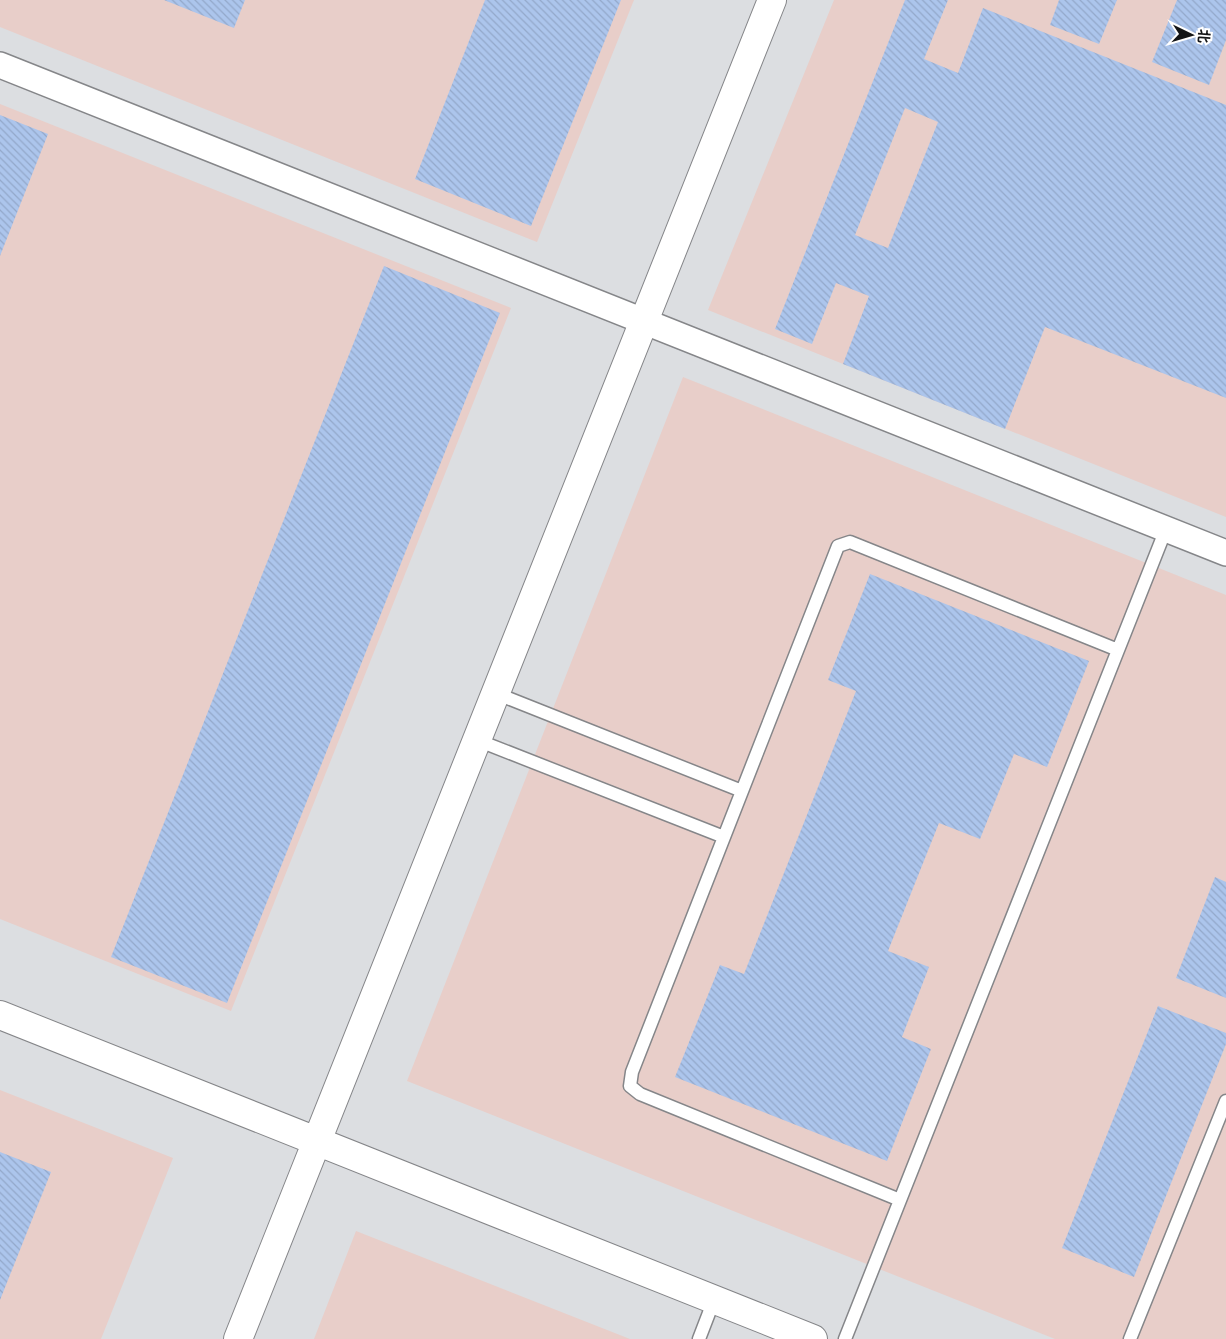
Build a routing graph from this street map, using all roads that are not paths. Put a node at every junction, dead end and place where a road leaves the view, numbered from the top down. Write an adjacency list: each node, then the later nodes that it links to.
1 (772, 0): 3 (street)
2 (0, 65): 3 (street)
3 (643, 321): 4 (street); 7 (street)
4 (1166, 529): 5 (street); 6 (lane)
5 (1226, 553)
6 (1118, 650): 9 (lane); 14 (lane)
7 (495, 693): 8 (street); 9 (lane)
8 (477, 740): 10 (lane); 13 (street)
9 (742, 790): 10 (lane)
10 (724, 837): 14 (lane)
11 (0, 1015): 13 (street)
12 (1226, 1101): 20 (lane)
13 (317, 1141): 15 (street); 16 (street)
14 (900, 1200): 19 (lane)
15 (714, 1300): 17 (lane); 18 (street)
16 (238, 1339)
17 (699, 1339)
18 (813, 1339)
19 (845, 1339)
20 (1130, 1339)

